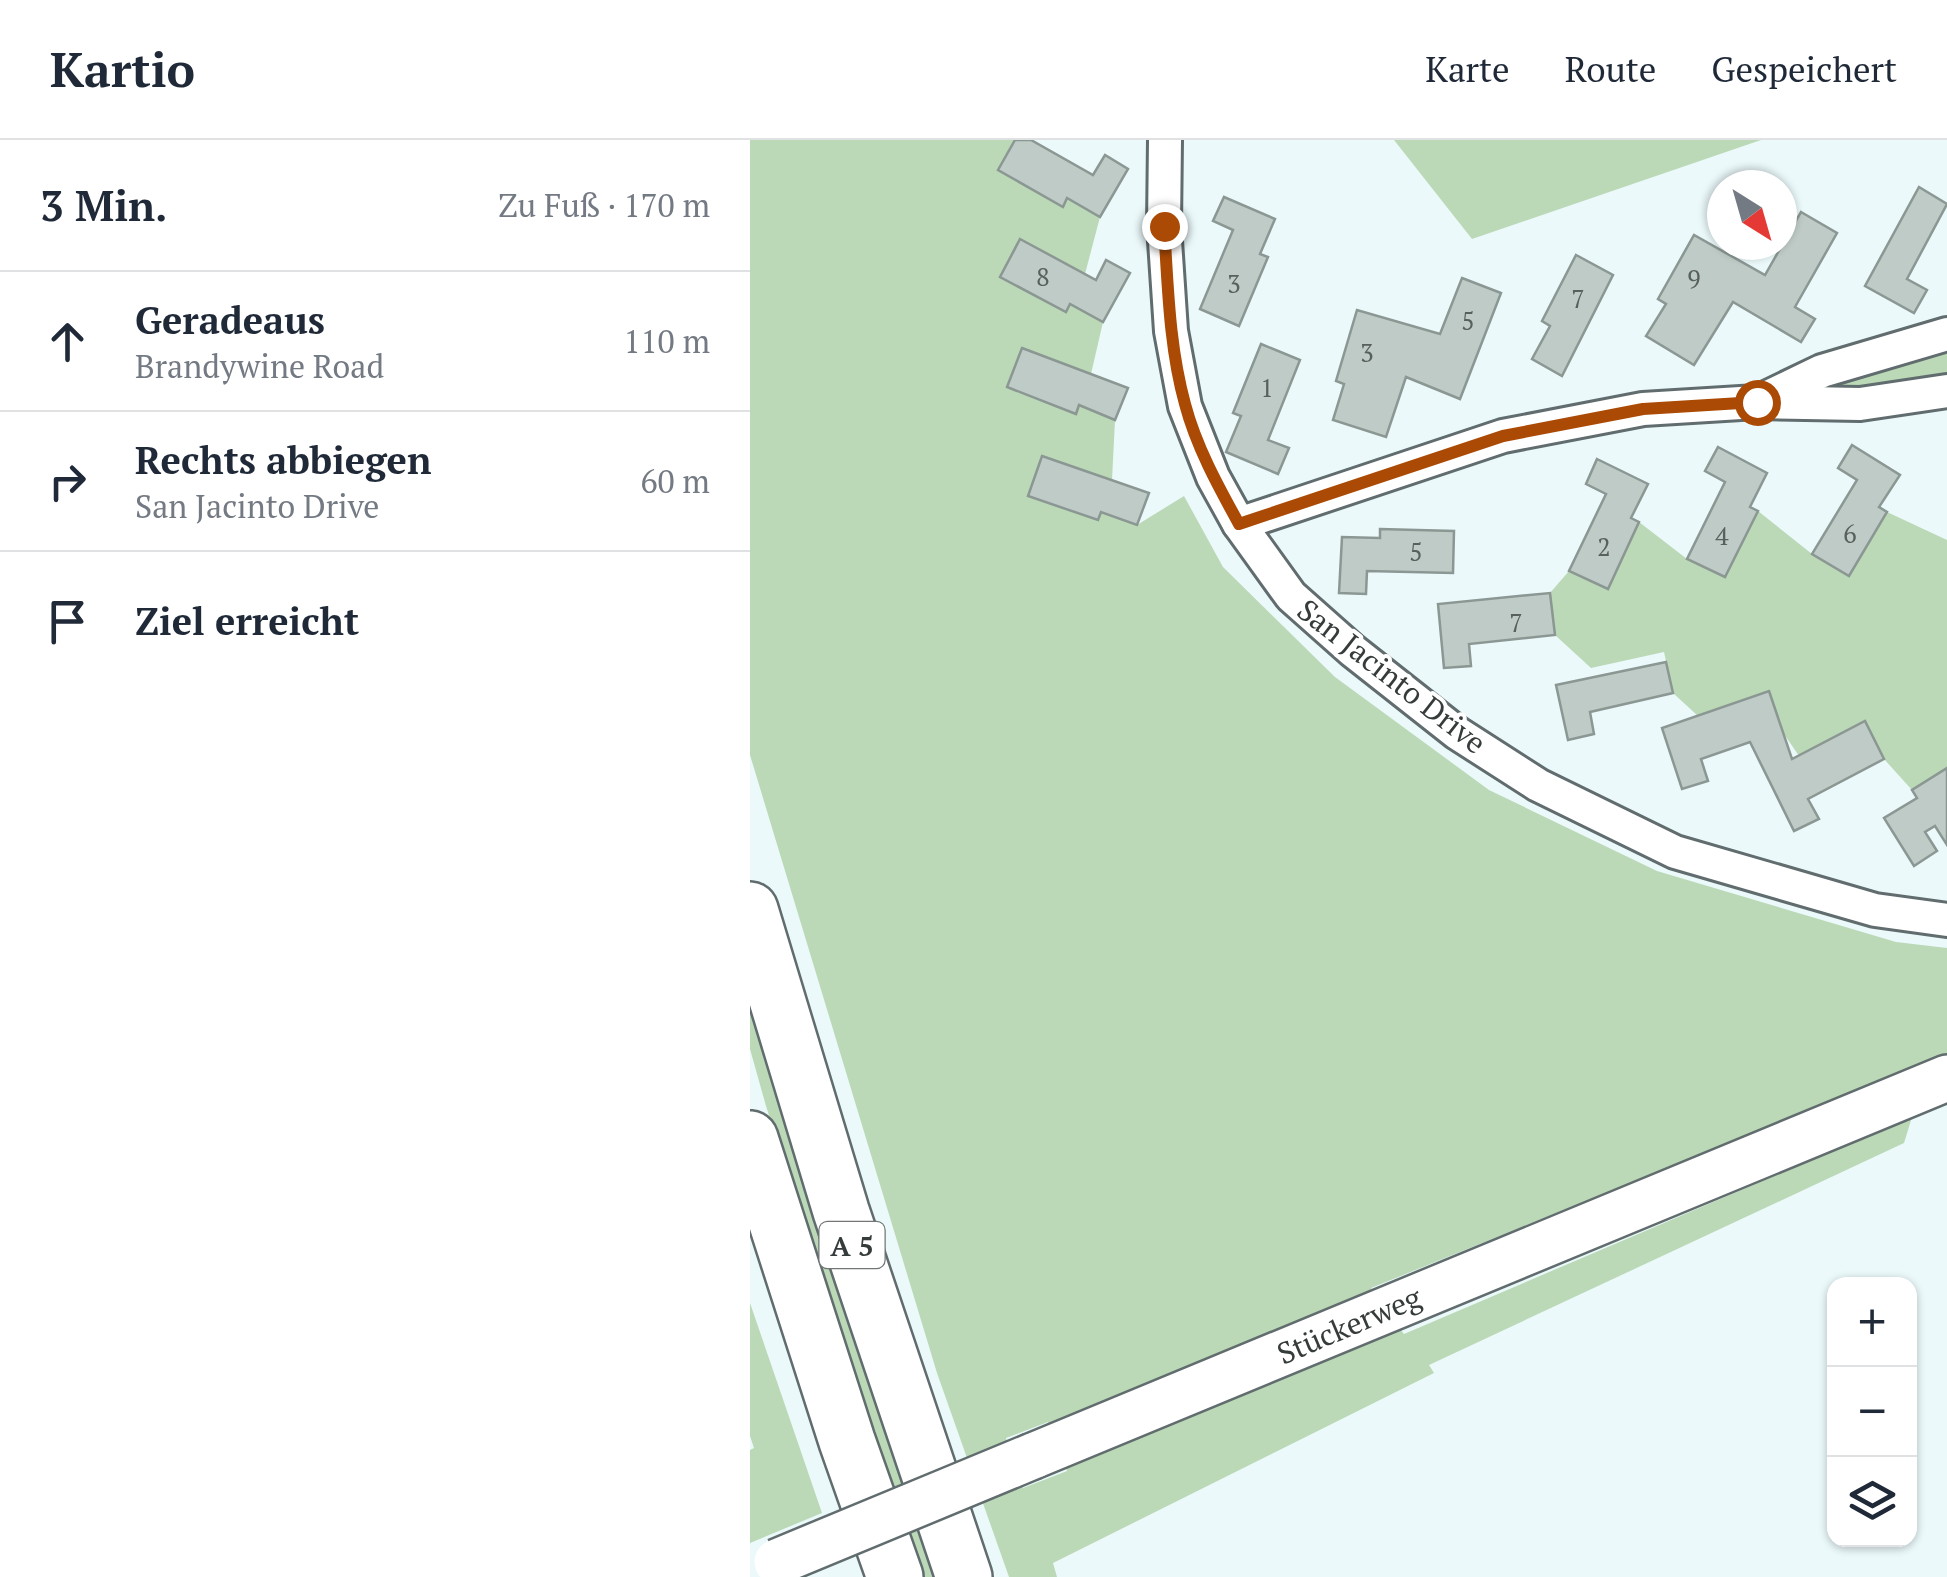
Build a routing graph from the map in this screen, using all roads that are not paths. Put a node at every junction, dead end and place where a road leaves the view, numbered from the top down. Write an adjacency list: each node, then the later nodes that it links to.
1 (1165, 140): 5 (street, San Jacinto Drive)
2 (1947, 334): 4 (street)
3 (1947, 391): 4 (street)
4 (1757, 402): 5 (street)
5 (1239, 524): 7 (street, San Jacinto Drive)
6 (750, 910): 12 (highway, A 5)
7 (1947, 920)
8 (1947, 1078): 10 (street, Stückerweg, bridge)
9 (750, 1139): 11 (highway, A 5)
10 (763, 1567)
11 (895, 1577)
12 (964, 1577)

